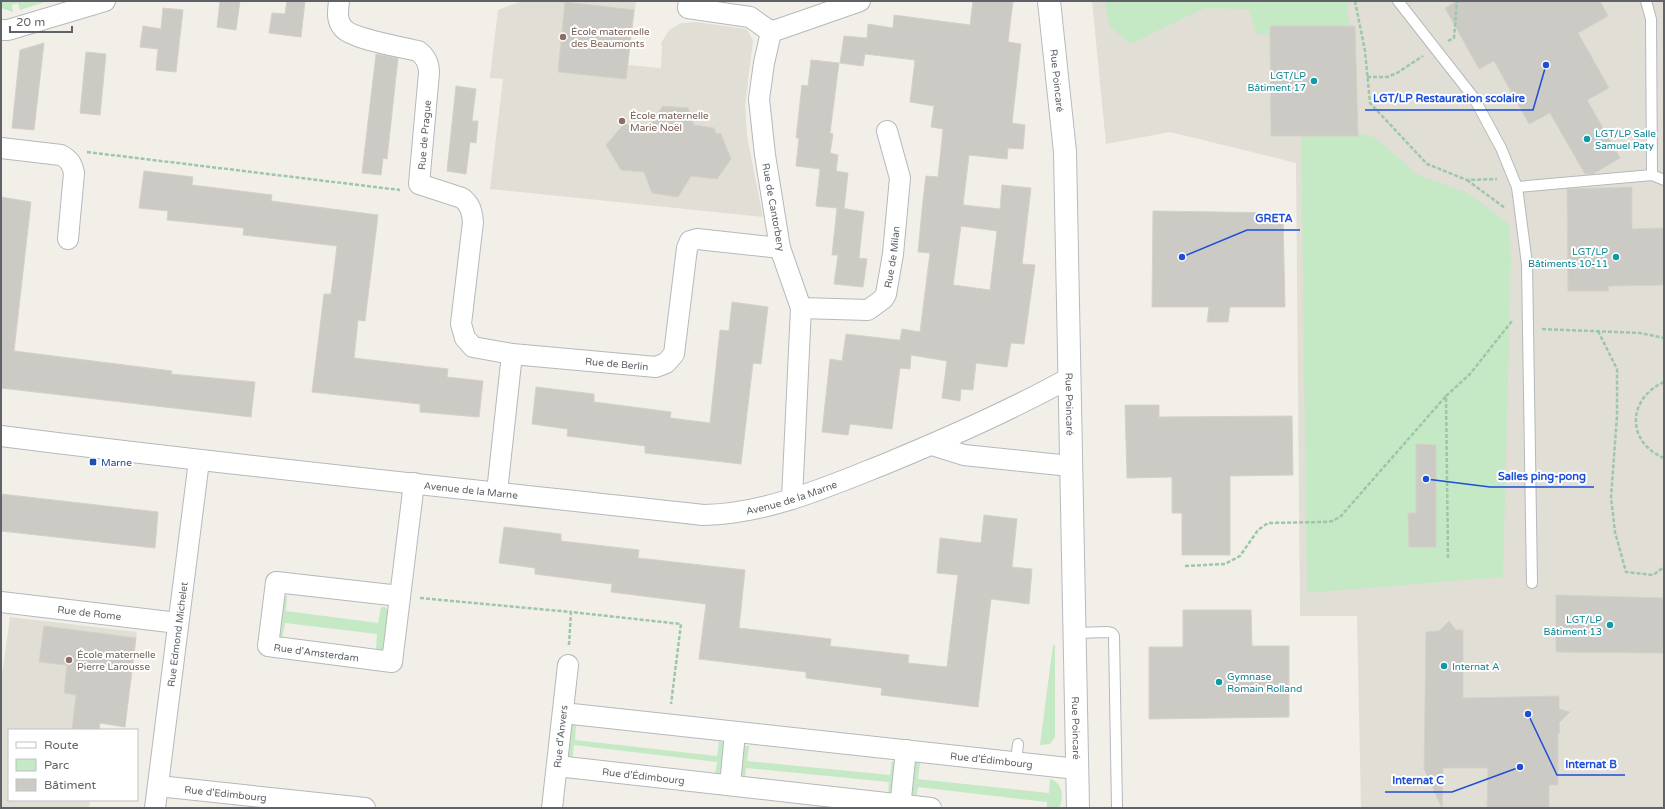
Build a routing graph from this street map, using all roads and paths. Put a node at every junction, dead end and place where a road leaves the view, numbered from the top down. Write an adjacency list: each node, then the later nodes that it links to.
1 (105, 1): 10 (street)
2 (339, 1): 30 (street, Rue de Prague)
3 (689, 1): 11 (street)
4 (860, 1): 11 (street)
5 (1049, 1): 31 (street, Rue Poincaré)
6 (1355, 1): 13 (path)
7 (1398, 1): 12 (lane)
8 (1457, 1): 12 (path)
9 (1646, 1): 17 (lane)
10 (1, 30)
11 (770, 30): 24 (street, Rue de Cantorbery)
12 (1435, 48): 13 (path); 20 (lane)
13 (1368, 77): 18 (path)
14 (886, 131): 26 (street, Rue de Milan)
15 (1, 148): 16 (street)
16 (61, 155): 21 (path); 23 (street)
17 (1652, 175): 19 (lane); 20 (lane)
18 (1467, 180): 20 (path); 22 (path)
19 (1664, 180)
20 (1515, 182): 22 (lane)
21 (403, 190)
22 (1521, 220): 25 (lane)
23 (68, 239)
24 (780, 248): 26 (street, Rue de Cantorbery); 30 (street, Rue de Berlin)
25 (1528, 302): 27 (lane); 33 (path)
26 (801, 308): 41 (street, Rue de Cantorbery)
27 (1528, 328): 28 (path); 45 (lane)
28 (1598, 331): 29 (path); 44 (path)
29 (1664, 338)
30 (512, 354): 40 (street)
31 (1069, 378): 35 (street, Avenue de la Marne); 38 (street, Rue Poincaré)
32 (1664, 382): 36 (path)
33 (1446, 396): 42 (path); 43 (path)
34 (1, 436): 37 (street, Avenue de la Marne)
35 (932, 445): 38 (street); 41 (street, Avenue de la Marne)
36 (1664, 458)
37 (199, 461): 39 (street, Avenue de la Marne); 49 (street, Rue Edmond Michelet)
38 (1070, 466): 50 (street, Rue Poincaré)
39 (414, 483): 40 (street, Avenue de la Marne); 46 (street, Rue d'Amsterdam)
40 (497, 492): 41 (street, Avenue de la Marne)
41 (792, 499)
42 (1448, 558)
43 (1185, 566)
44 (1664, 567)
45 (1532, 583)
46 (400, 596): 46 (street, Rue d'Amsterdam); 48 (path)
47 (1, 602): 49 (street, Rue de Rome)
48 (571, 612): 51 (path); 53 (path)
49 (178, 623): 59 (street, Rue Edmond Michelet)
50 (1074, 633): 57 (street, Rue Poincaré); 66 (lane)
51 (568, 665): 52 (street, Rue d'Anvers)
52 (563, 713): 53 (street, Rue d’Édimbourg); 56 (street, Rue d'Anvers)
53 (668, 725): 54 (street, Rue d’Édimbourg)
54 (736, 733): 55 (street, Rue d’Édimbourg); 58 (street)
55 (906, 750): 57 (street, Rue d’Édimbourg); 60 (street)
56 (557, 766): 58 (street, Rue d’Édimbourg); 63 (street, Rue d'Anvers)
57 (1077, 769): 65 (street, Rue Poincaré)
58 (730, 785): 60 (street, Rue d’Édimbourg)
59 (158, 786): 61 (street, Rue Edmond Michelet); 62 (street, Rue d'Edimbourg)
60 (900, 806): 64 (street, Rue d’Édimbourg)
61 (155, 808)
62 (359, 808)
63 (552, 808)
64 (931, 808)
65 (1078, 808)
66 (1117, 808)

